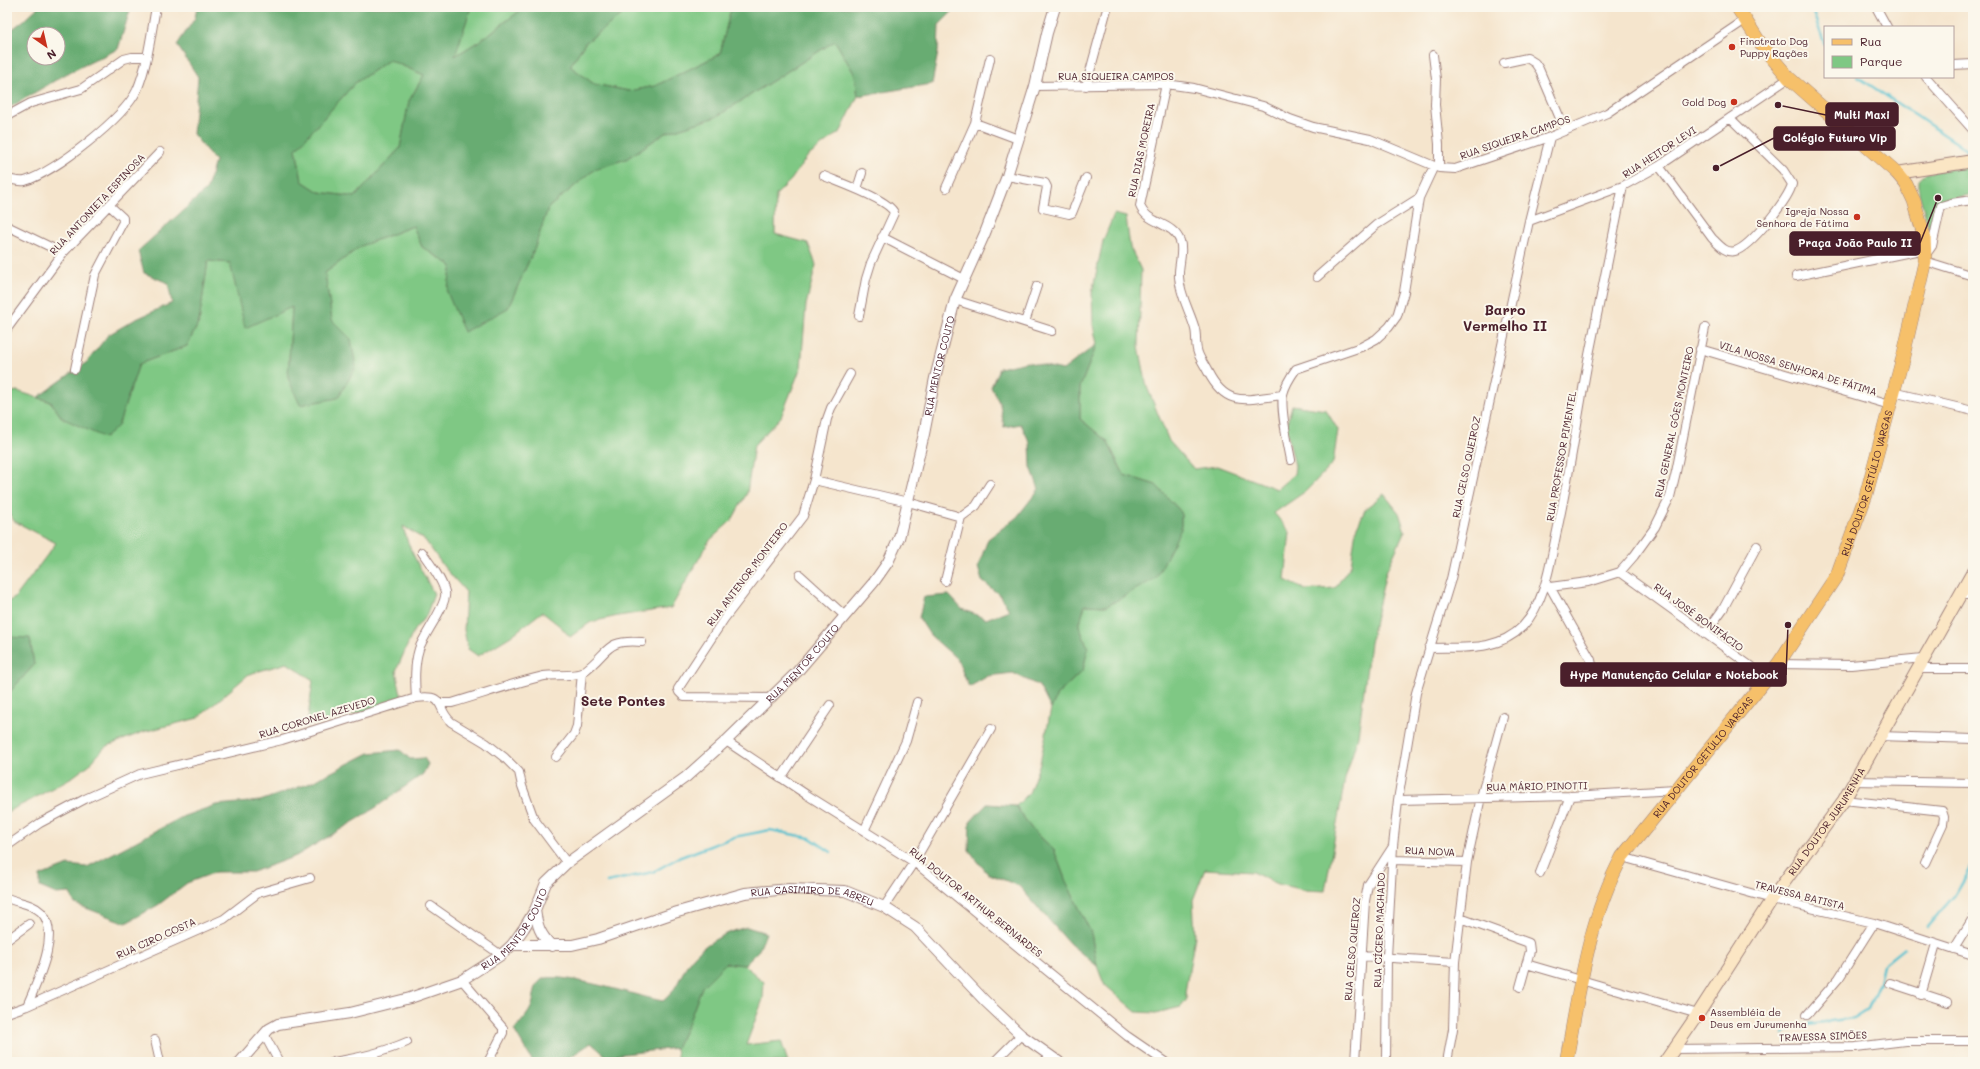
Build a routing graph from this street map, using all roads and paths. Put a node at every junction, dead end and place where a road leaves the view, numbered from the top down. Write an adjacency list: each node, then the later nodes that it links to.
1 (156, 7): 9 (street)
2 (1055, 7): 17 (street, RUA MENTOR COUTO)
3 (1737, 7): 6 (main road, RUA DOUTOR GETÚLIO VARGAS)
4 (1876, 7): 7 (street)
5 (1107, 10): 18 (street)
6 (1745, 20): 14 (main road, RUA DOUTOR GETÚLIO VARGAS); 22 (street, RUA SIQUEIRA CAMPOS)
7 (1886, 26)
8 (1432, 55): 29 (street)
9 (147, 57): 19 (street); 34 (street)
10 (990, 59): 21 (street)
11 (1504, 63): 22 (street)
12 (1973, 64): 13 (street)
13 (1954, 65)
14 (1789, 78): 20 (street, RUA HEITOR LEVI); 31 (main road, RUA DOUTOR GETÚLIO VARGAS)
15 (1927, 78): 23 (street)
16 (1166, 84): 18 (street, RUA SIQUEIRA CAMPOS); 29 (street, RUA SIQUEIRA CAMPOS); 62 (street, RUA DIAS MOREIRA)
17 (1035, 86): 18 (street, RUA SIQUEIRA CAMPOS); 25 (street, RUA MENTOR COUTO)
18 (1086, 86)
19 (7, 116)
20 (1730, 118): 28 (street, RUA HEITOR LEVI); 28 (street)
21 (975, 123): 25 (street); 37 (street)
22 (1565, 130): 24 (street, RUA SIQUEIRA CAMPOS)
23 (1973, 130)
24 (1550, 137): 29 (street, RUA SIQUEIRA CAMPOS); 42 (street, RUA CELSO QUEIROZ)
25 (1018, 139): 33 (street, RUA MENTOR COUTO)
26 (160, 152): 41 (street, RUA ANTONIETA ESPINOSA)
27 (1973, 161): 31 (main road)
28 (1659, 166): 36 (street, RUA HEITOR LEVI)
29 (1436, 167): 39 (street)
30 (862, 173): 38 (street)
31 (1897, 173): 46 (main road, RUA DOUTOR GETÚLIO VARGAS)
32 (824, 176): 38 (street)
33 (1007, 176): 35 (street); 50 (street, RUA MENTOR COUTO)
34 (7, 178)
35 (1086, 178)
36 (1623, 186): 42 (street, RUA HEITOR LEVI); 76 (street, RUA PROFESSOR PIMENTEL)
37 (946, 188)
38 (857, 189): 44 (street)
39 (1419, 198): 49 (street); 62 (street)
40 (1973, 200): 46 (street, RUA DOUTOR GETÚLIO VARGAS)
41 (110, 206): 45 (street, RUA ANTONIETA ESPINOSA); 59 (street)
42 (1529, 221): 82 (street, RUA CELSO QUEIROZ)
43 (7, 226): 45 (street)
44 (882, 237): 50 (street); 53 (street)
45 (63, 253): 56 (street, RUA ANTONIETA ESPINOSA)
46 (1925, 256): 47 (street); 48 (street); 61 (main road, RUA DOUTOR GETÚLIO VARGAS)
47 (1796, 276)
48 (1973, 276)
49 (1317, 277)
50 (964, 279): 52 (street, RUA MENTOR COUTO)
51 (1037, 286): 54 (street)
52 (955, 300): 54 (street); 68 (street, RUA MENTOR COUTO)
53 (859, 316)
54 (1026, 322): 57 (street)
55 (1705, 328): 58 (street, RUA GENERAL GÓES MONTEIRO)
56 (7, 329)
57 (1052, 331)
58 (1700, 349): 63 (street, VILA NOSSA SENHORA DE FÁTIMA); 72 (street, RUA GENERAL GÓES MONTEIRO)
59 (75, 369)
60 (850, 374): 66 (street, RUA ANTENOR MONTEIRO)
61 (1893, 392): 63 (main road, RUA DOUTOR GETÚLIO VARGAS); 64 (street)
62 (1283, 395): 65 (street)
63 (1890, 406): 84 (main road, RUA DOUTOR GETÚLIO VARGAS)
64 (1973, 411)
65 (1291, 460)
66 (814, 480): 68 (street); 91 (street, RUA ANTENOR MONTEIRO)
67 (990, 484): 69 (street)
68 (908, 502): 69 (street); 79 (street, RUA MENTOR COUTO)
69 (961, 517): 75 (street)
70 (1757, 546): 80 (street)
71 (422, 552): 90 (street)
72 (1620, 572): 76 (street); 80 (street, RUA JOSÉ BONIFÁCIO)
73 (1973, 572): 77 (main road, RUA DOUTOR JURUMENHA)
74 (800, 576): 79 (street)
75 (945, 581)
76 (1548, 586): 82 (street, RUA PROFESSOR PIMENTEL); 89 (street)
77 (1960, 595): 78 (street); 83 (main road, RUA DOUTOR JURUMENHA)
78 (1973, 595)
79 (845, 616): 91 (street, RUA MENTOR COUTO)
80 (1705, 634): 88 (street, RUA JOSÉ BONIFÁCIO)
81 (642, 642): 87 (street)
82 (1429, 648): 107 (street, RUA CELSO QUEIROZ)
83 (1923, 658): 84 (street); 85 (main road, RUA DOUTOR JURUMENHA)
84 (1778, 664): 88 (main road, RUA DOUTOR GETÚLIO VARGAS)
85 (1917, 669): 86 (street); 97 (main road, RUA DOUTOR JURUMENHA)
86 (1973, 669)
87 (582, 673): 93 (street); 100 (street)
88 (1767, 678): 104 (main road, RUA DOUTOR GETÚLIO VARGAS)
89 (1595, 679)
90 (416, 698): 93 (street, RUA CORONEL AZEVEDO); 110 (street, RUA CORONEL AZEVEDO)
91 (772, 698): 99 (street, RUA MENTOR COUTO)
92 (917, 702): 109 (street)
93 (441, 703): 116 (street)
94 (830, 705): 101 (street)
95 (1503, 717): 106 (street)
96 (991, 729): 114 (street)
97 (1880, 736): 98 (street); 102 (main road, RUA DOUTOR JURUMENHA)
98 (1973, 739)
99 (726, 742): 101 (street, RUA DOUTOR ARTHUR BERNARDES); 116 (street, RUA MENTOR COUTO)
100 (556, 757)
101 (781, 778): 109 (street, RUA DOUTOR ARTHUR BERNARDES)
102 (1853, 781): 103 (street); 108 (main road, RUA DOUTOR JURUMENHA)
103 (1973, 783)
104 (1676, 790): 105 (street, RUA MÁRIO PINOTTI); 112 (main road, RUA DOUTOR GETÚLIO VARGAS)
105 (1570, 796): 106 (street, RUA MÁRIO PINOTTI); 118 (street)
106 (1481, 797): 107 (street, RUA MÁRIO PINOTTI); 115 (street)
107 (1398, 800): 111 (street, RUA CÍCERO MACHADO)
108 (1844, 800): 117 (street); 121 (main road, RUA DOUTOR JURUMENHA)
109 (864, 831): 114 (street, RUA DOUTOR ARTHUR BERNARDES)
110 (7, 846)
111 (1393, 846): 113 (street, RUA CÍCERO MACHADO); 136 (street, RUA CELSO QUEIROZ)
112 (1622, 857): 121 (street, TRAVESSA BATISTA); 141 (main road, RUA DOUTOR GETÚLIO VARGAS)
113 (1392, 860): 115 (street, RUA NOVA); 137 (street, RUA CÍCERO MACHADO)
114 (914, 862): 123 (street); 163 (street, RUA DOUTOR ARTHUR BERNARDES)
115 (1467, 862): 125 (street)
116 (567, 863): 124 (street, RUA MENTOR COUTO)
117 (1925, 863)
118 (1540, 873)
119 (310, 878): 146 (street, RUA CIRO COSTA)
120 (7, 898): 146 (street)
121 (1772, 899): 127 (street, TRAVESSA BATISTA); 148 (main road, RUA DOUTOR JURUMENHA)
122 (431, 906): 135 (street)
123 (884, 907): 132 (street, RUA CASIMIRO DE ABREU); 151 (street, RUA CASIMIRO DE ABREU)
124 (535, 910): 131 (street, RUA MENTOR COUTO); 132 (street)
125 (1460, 918): 138 (street); 139 (street)
126 (1973, 918): 133 (street)
127 (1874, 923): 130 (street, TRAVESSA BATISTA); 149 (street)
128 (29, 924): 129 (street)
129 (7, 940)
130 (1936, 944): 133 (street, TRAVESSA BATISTA); 144 (street)
131 (512, 945): 132 (street, RUA CASIMIRO DE ABREU); 135 (street, RUA MENTOR COUTO)
132 (552, 946)
133 (1954, 949): 134 (street, TRAVESSA BATISTA)
134 (1973, 954)
135 (501, 955): 140 (street, RUA MENTOR COUTO)
136 (1361, 956): 137 (street); 164 (street, RUA CELSO QUEIROZ)
137 (1387, 957): 138 (street); 165 (street, RUA CÍCERO MACHADO)
138 (1455, 962): 166 (street)
139 (1526, 964): 141 (street); 143 (street)
140 (462, 980): 150 (street, RUA MENTOR COUTO); 160 (street)
141 (1581, 980): 148 (street); 167 (main road, RUA DOUTOR GETÚLIO VARGAS)
142 (1890, 983): 144 (street)
143 (1520, 987)
144 (1921, 995): 145 (street)
145 (1948, 1002)
146 (27, 1006): 147 (street, RUA CIRO COSTA)
147 (7, 1013)
148 (1698, 1014): 155 (main road, RUA DOUTOR JURUMENHA)
149 (1807, 1015)
150 (264, 1034): 157 (street, RUA MENTOR COUTO); 158 (street)
151 (1021, 1035): 161 (street); 162 (street, RUA CASIMIRO DE ABREU)
152 (155, 1040): 156 (street)
153 (1973, 1041): 155 (street, TRAVESSA SIMÕES)
154 (406, 1042): 159 (street)
155 (1674, 1049): 168 (main road, RUA DOUTOR JURUMENHA)
156 (160, 1062)
157 (240, 1062)
158 (279, 1062)
159 (333, 1062)
160 (488, 1062)
161 (994, 1062)
162 (1059, 1062)
163 (1165, 1062)
164 (1355, 1062)
165 (1386, 1062)
166 (1446, 1062)
167 (1566, 1062)
168 (1665, 1062)

